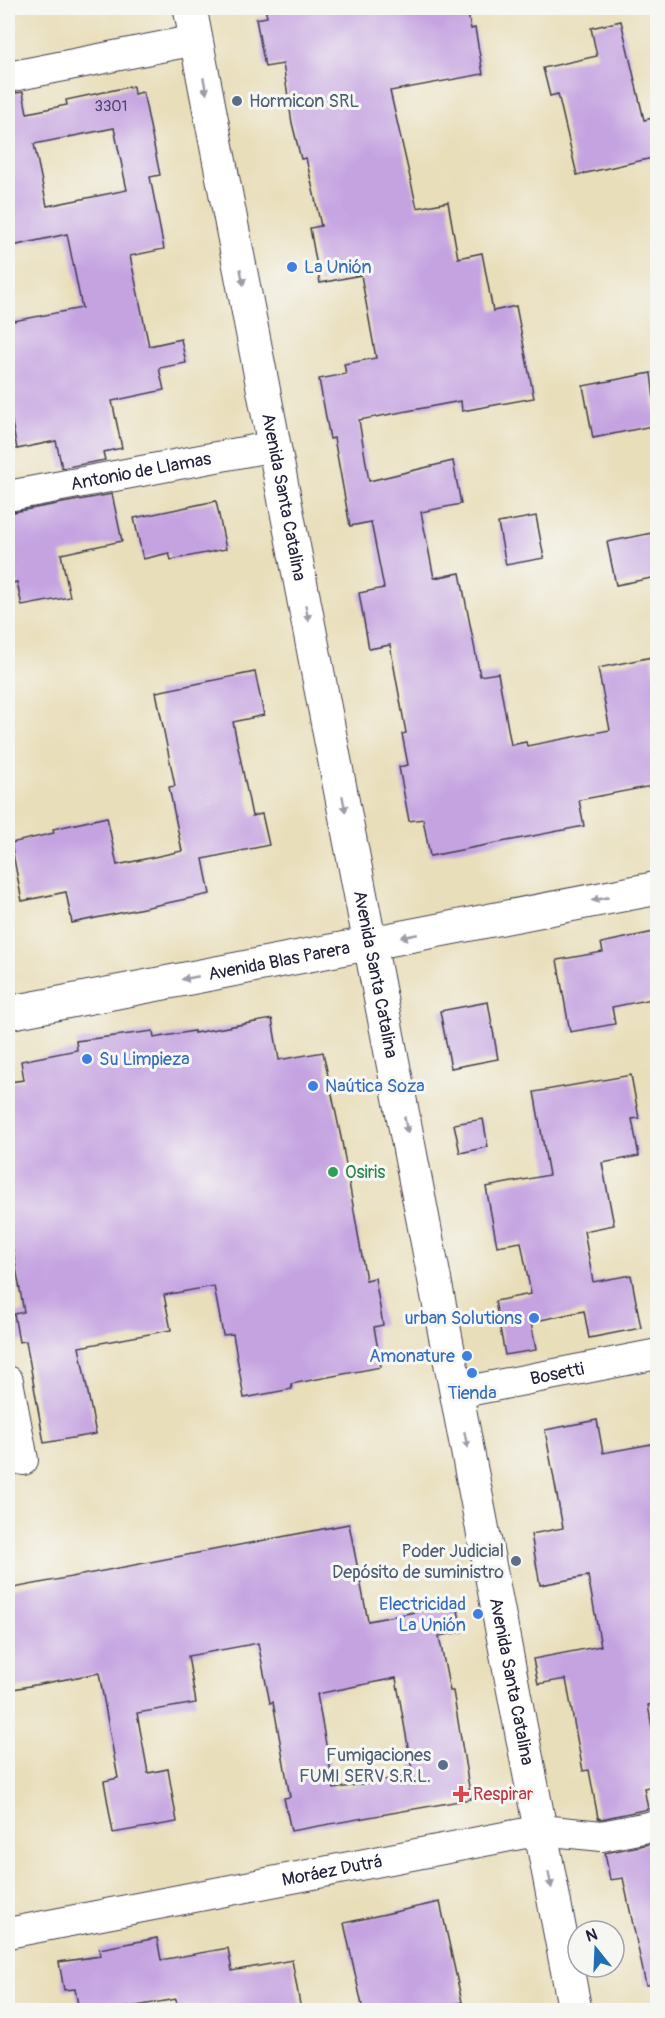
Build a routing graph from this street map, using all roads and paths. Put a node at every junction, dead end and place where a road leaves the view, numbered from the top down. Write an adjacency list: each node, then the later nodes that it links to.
1 (190, 8): 2 (main road, Avenida Santa Catalina)
2 (196, 40): 3 (street); 4 (main road, Avenida Santa Catalina, one-way to 4)
3 (8, 77)
4 (275, 446): 5 (street, Antonio de Llamas); 7 (main road, Avenida Santa Catalina, one-way to 7)
5 (8, 496)
6 (657, 888): 7 (main road, Avenida Blas Parera, one-way to 7)
7 (371, 944): 8 (main road, Avenida Blas Parera, one-way to 8); 11 (main road, Avenida Santa Catalina, one-way to 11)
8 (8, 1013)
9 (657, 1354): 11 (street, Bosetti)
10 (8, 1381): 12 (street)
11 (457, 1393): 14 (main road, Avenida Santa Catalina, one-way to 14)
12 (23, 1460)
13 (657, 1825): 14 (street, Moráez Dutrá)
14 (541, 1830): 15 (street, Moráez Dutrá); 16 (main road, Avenida Santa Catalina, one-way to 16)
15 (8, 1933)
16 (575, 2010)

